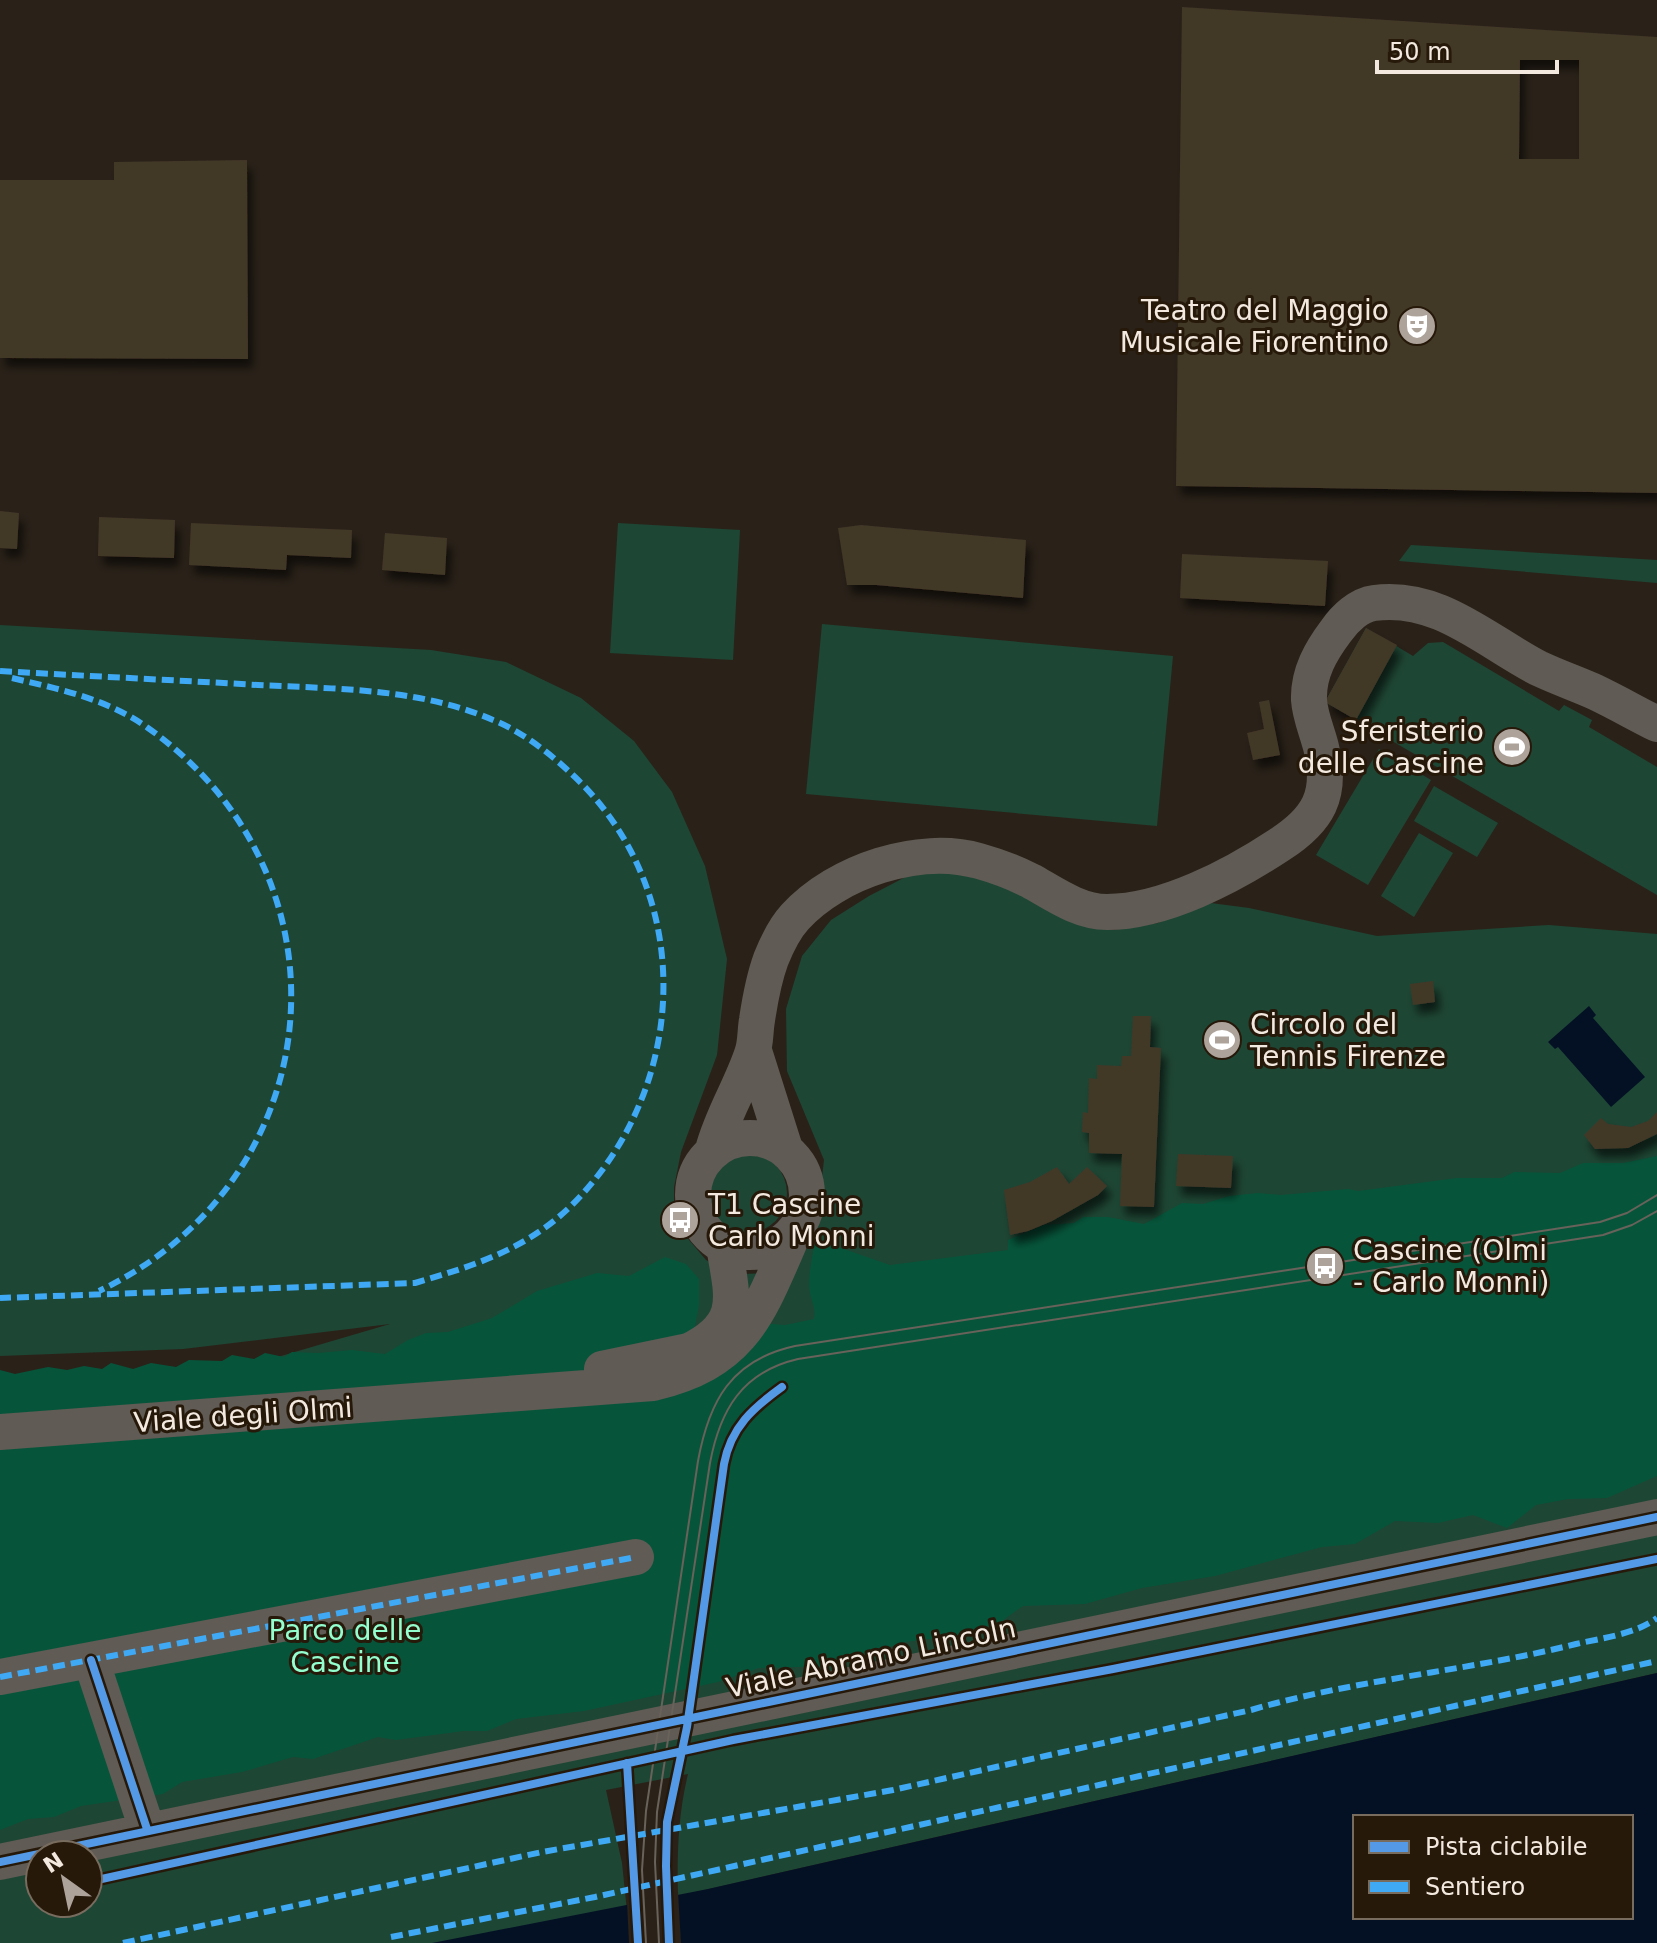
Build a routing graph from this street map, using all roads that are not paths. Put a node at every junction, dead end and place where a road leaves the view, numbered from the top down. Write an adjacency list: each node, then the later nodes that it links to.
1 (1657, 724): 2 (street)
2 (754, 1051): 3 (street); 4 (street)
3 (785, 1149): 4 (street); 5 (street)
4 (713, 1150): 6 (street)
5 (794, 1232): 6 (street); 7 (street, Viale degli Olmi)
6 (724, 1246): 7 (street, Viale degli Olmi)
7 (485, 1395): 8 (street, Viale degli Olmi)
8 (0, 1432)
9 (1657, 1517): 13 (street, Viale Abramo Lincoln)
10 (636, 1557): 11 (street)
11 (91, 1660): 12 (street); 13 (street)
12 (0, 1677)
13 (147, 1829): 14 (street, Viale Abramo Lincoln)
14 (0, 1862)

